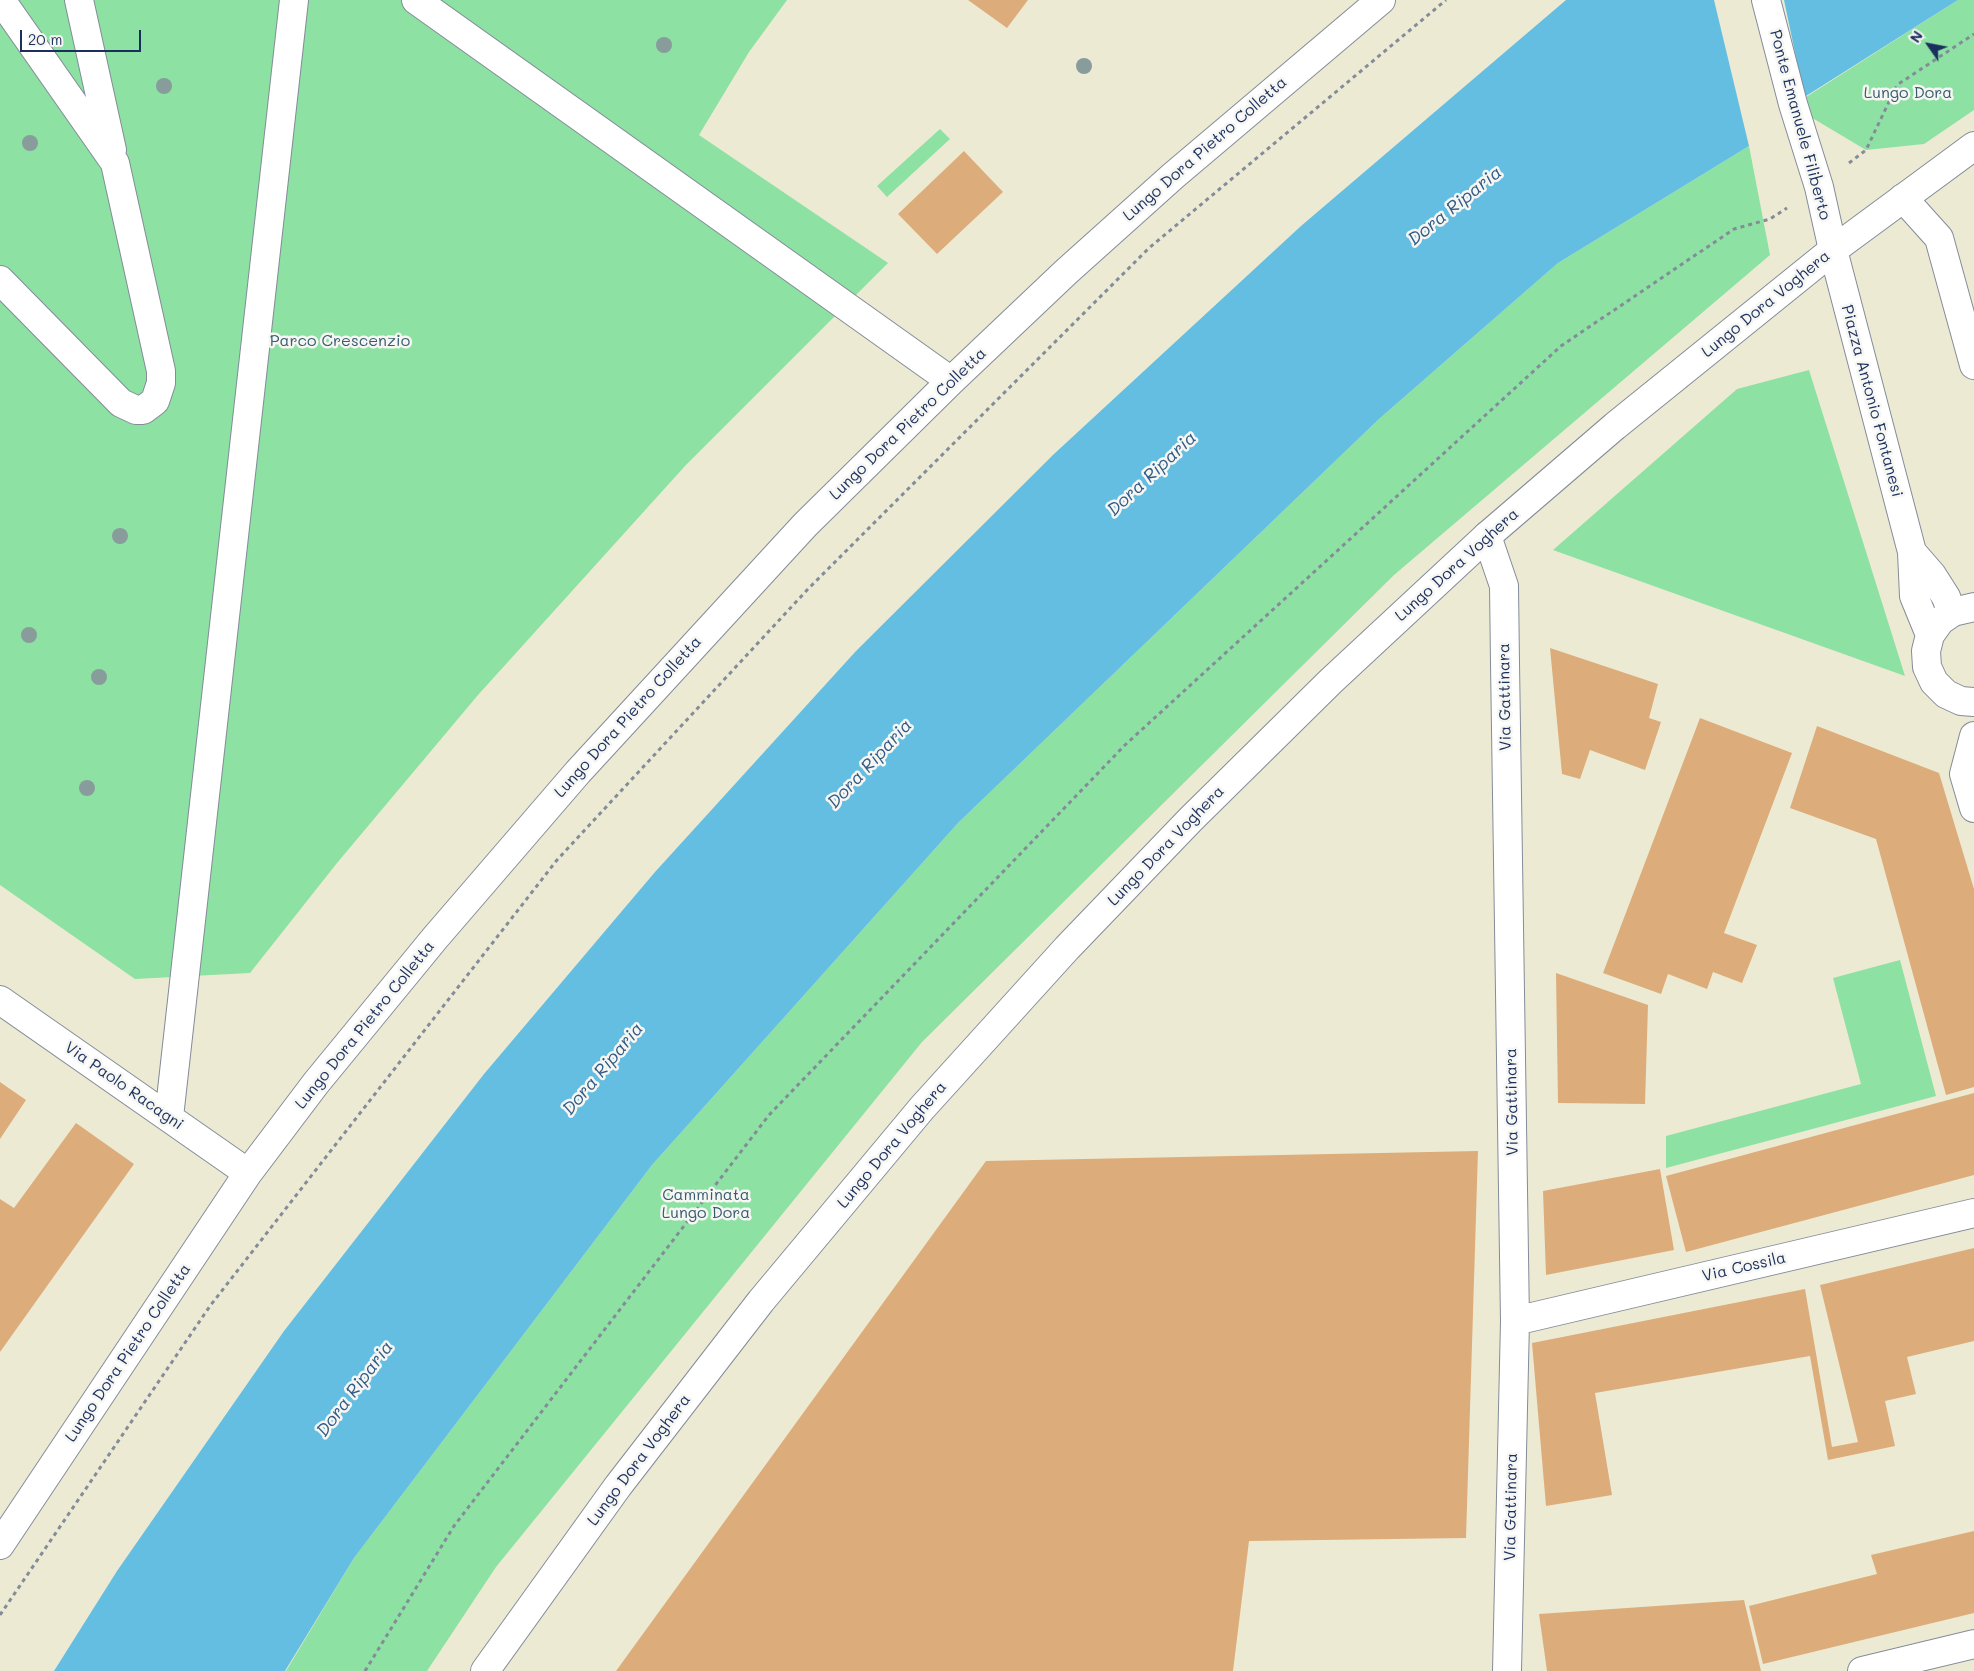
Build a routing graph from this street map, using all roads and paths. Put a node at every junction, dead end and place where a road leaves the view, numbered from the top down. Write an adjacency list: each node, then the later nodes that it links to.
1 (78, 0): 10 (street)
2 (294, 0): 25 (street)
3 (416, 0): 16 (street)
4 (1381, 0): 16 (street, Lungo Dora Pietro Colletta)
5 (1446, 0): 30 (path)
6 (1766, 0): 11 (street, Ponte Emanuele Filiberto)
7 (1, 1): 10 (street)
8 (1974, 34): 11 (path)
9 (1974, 146): 12 (street, Lungo Dora Voghera)
10 (114, 163): 14 (street)
11 (1819, 187): 13 (street, Ponte Emanuele Filiberto); 32 (path)
12 (1904, 198): 13 (street, Lungo Dora Voghera); 15 (street)
13 (1833, 250): 17 (street, Lungo Dora Voghera); 18 (street, Piazza Antonio Fontanesi)
14 (0, 280)
15 (1974, 365)
16 (951, 381): 26 (street, Lungo Dora Pietro Colletta)
17 (1487, 536): 28 (street, Via Gattinara); 33 (street, Lungo Dora Voghera)
18 (1912, 552): 19 (street, Piazza Antonio Fontanesi); 20 (street, Piazza Antonio Fontanesi)
19 (1963, 610): 20 (street)
20 (1930, 635): 21 (street)
21 (1974, 702)
22 (1974, 736): 23 (street)
23 (1974, 808)
24 (0, 1000): 25 (street, Via Paolo Racagni)
25 (169, 1117): 26 (street, Via Paolo Racagni)
26 (248, 1173): 29 (street, Lungo Dora Pietro Colletta)
27 (1974, 1213): 28 (street, Via Cossila)
28 (1515, 1321): 34 (street, Via Gattinara)
29 (0, 1545)
30 (0, 1614)
31 (1974, 1644): 35 (street)
32 (365, 1671)
33 (485, 1671)
34 (1507, 1671)
35 (1862, 1671)

